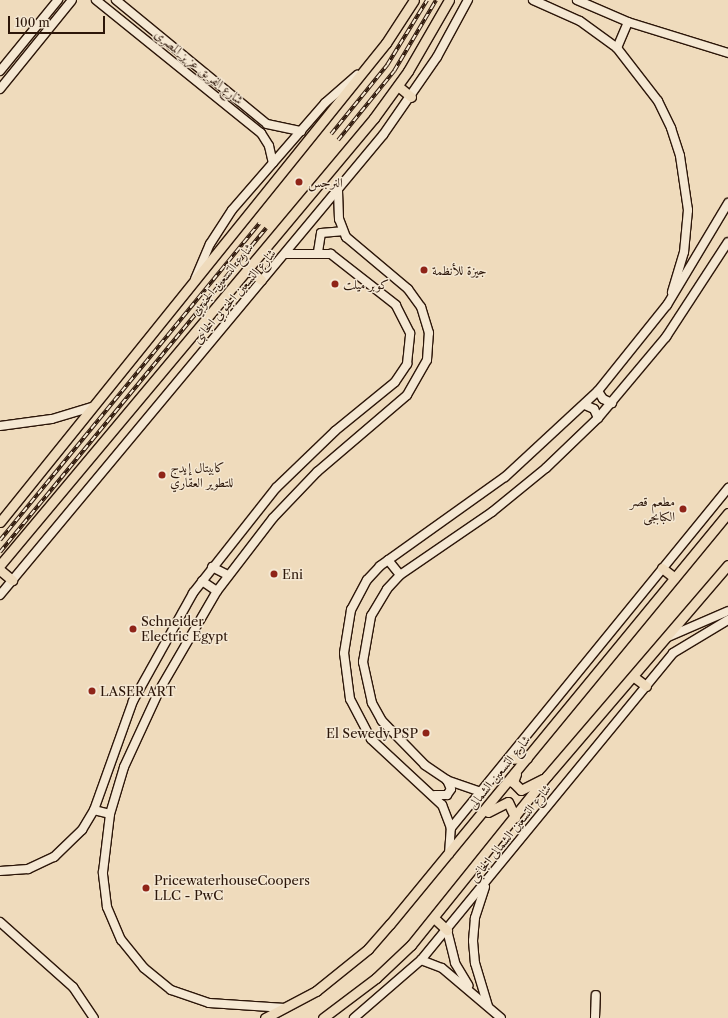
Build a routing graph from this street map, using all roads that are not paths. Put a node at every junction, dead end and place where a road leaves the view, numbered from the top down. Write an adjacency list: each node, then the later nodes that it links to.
1 (58, 0): 15 (street)
2 (72, 0): 17 (street)
3 (96, 0): 20 (street, شارع الفريق عزيز المصرى)
4 (116, 0): 19 (street, شارع الفريق عزيز المصرى)
5 (414, 0): 14 (main road, شارع التسعين الجنوبي)
6 (449, 0): 16 (main road, شارع التسعين الجنوبي)
7 (475, 0): 10 (street)
8 (533, 0): 12 (street)
9 (577, 0): 11 (street)
10 (467, 2): 18 (street, شارع التسعين الجنوبي الجانبى)
11 (628, 22): 12 (street); 13 (street)
12 (617, 48): 30 (street)
13 (728, 53)
14 (364, 70): 19 (street); 29 (main road, شارع التسعين الجنوبي)
15 (0, 71)
16 (398, 86): 18 (main road); 27 (main road, شارع التسعين الجنوبي)
17 (0, 89)
18 (411, 97): 21 (street, شارع التسعين الجنوبي الجانبى)
19 (300, 131): 20 (street)
20 (273, 163): 29 (street)
21 (338, 190): 23 (street); 26 (street, شارع التسعين الجنوبي الجانبى)
22 (728, 203): 30 (street)
23 (342, 231): 25 (street); 46 (street)
24 (728, 242): 32 (street)
25 (318, 252): 26 (street); 43 (street)
26 (286, 254): 28 (street, شارع التسعين الجنوبي الجانبى)
27 (248, 270): 28 (main road); 41 (main road, شارع التسعين الجنوبي)
28 (261, 280): 49 (street, شارع التسعين الجنوبي الجانبى)
29 (194, 281): 34 (main road, شارع التسعين الجنوبي)
30 (667, 304): 31 (street)
31 (598, 391): 32 (street); 33 (street)
32 (612, 403): 35 (street)
33 (585, 405): 35 (street); 40 (street)
34 (92, 407): 36 (street); 39 (main road, شارع التسعين الجنوبي)
35 (598, 418): 47 (street)
36 (0, 426)
37 (728, 488): 44 (street)
38 (728, 513): 48 (main road, شارع التسعين الشمالى)
39 (0, 522)
40 (388, 560): 47 (street); 64 (street)
41 (0, 565)
42 (728, 565): 55 (main road)
43 (212, 567): 46 (street); 50 (street)
44 (662, 568): 48 (main road); 59 (street)
45 (0, 570): 49 (main road)
46 (228, 575): 51 (street)
47 (400, 576): 62 (street)
48 (675, 578): 58 (main road, شارع التسعين الشمالى)
49 (12, 580): 52 (street, شارع التسعين الجنوبي الجانبى)
50 (202, 581): 51 (street); 65 (street)
51 (217, 591): 66 (street)
52 (0, 595)
53 (728, 611): 55 (street)
54 (728, 620): 57 (street, شارع التسعين الشمالى الجانبى)
55 (668, 637): 56 (main road)
56 (634, 677): 57 (main road); 61 (main road)
57 (646, 686): 72 (street, شارع التسعين الشمالى الجانبى)
58 (527, 758): 59 (main road); 60 (main road, شارع التسعين الشمالى)
59 (508, 759): 63 (street)
60 (517, 770): 61 (main road); 67 (main road, شارع التسعين الشمالى)
61 (547, 776): 68 (main road)
62 (447, 780): 63 (street); 64 (street)
63 (481, 792): 69 (street)
64 (435, 795): 69 (street)
65 (94, 810): 66 (street); 71 (street)
66 (110, 814): 80 (street)
67 (480, 817): 68 (main road); 70 (main road, شارع التسعين الشمالى)
68 (515, 817): 73 (main road)
69 (451, 828): 70 (street)
70 (449, 854): 80 (main road, شارع التسعين الشمالى)
71 (0, 871)
72 (490, 877): 75 (street, شارع التسعين الشمالى الجانبى); 79 (street)
73 (434, 918): 75 (main road); 83 (main road)
74 (0, 922): 81 (street)
75 (447, 930): 76 (street, شارع التسعين الشمالى الجانبى); 77 (street)
76 (421, 960): 77 (street); 84 (street, شارع التسعين الشمالى الجانبى)
77 (474, 994): 79 (street)
78 (596, 995): 86 (street)
79 (488, 1006): 85 (street)
80 (285, 1008): 82 (main road, شارع التسعين الشمالى)
81 (94, 1018)
82 (265, 1018)
83 (323, 1018)
84 (354, 1018)
85 (501, 1018)
86 (595, 1018)

